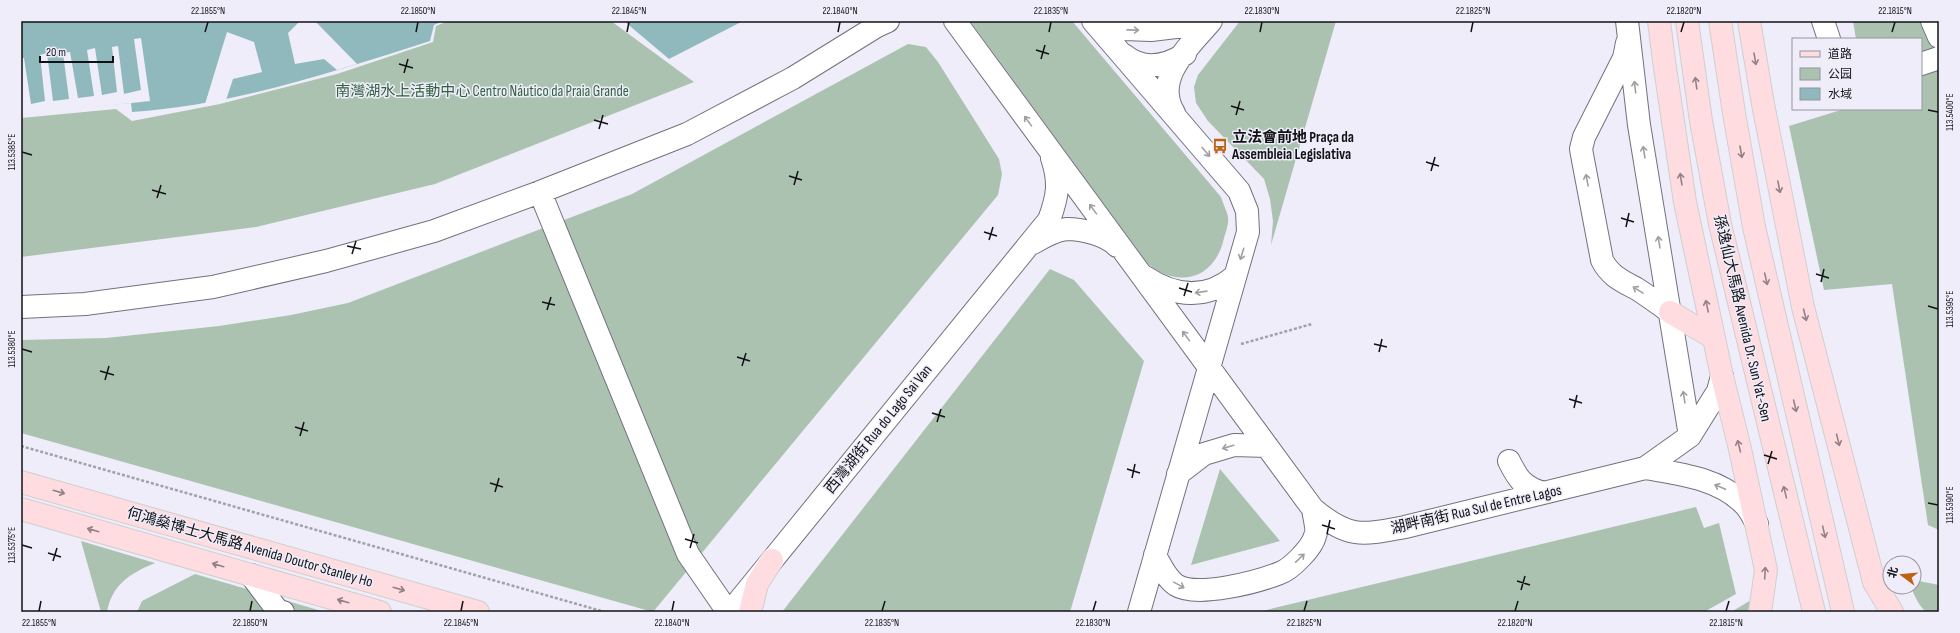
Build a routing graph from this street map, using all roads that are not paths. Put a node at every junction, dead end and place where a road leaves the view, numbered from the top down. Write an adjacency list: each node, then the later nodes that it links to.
1 (945, 21): 12 (street)
2 (1094, 21): 9 (street, one-way to 9); 15 (street)
3 (1659, 21): 27 (main road, one-way to 3)
4 (1687, 21): 50 (main road, 孫逸仙大馬路 Avenida Dr. Sun Yat-Sen, one-way to 4)
5 (1720, 21): 51 (main road, 孫逸仙大馬路 Avenida Dr. Sun Yat-Sen, one-way to 51)
6 (1749, 21): 52 (main road, one-way to 52)
7 (1823, 21): 14 (street)
8 (1932, 21): 13 (street)
9 (1210, 22): 16 (street)
10 (883, 23): 21 (street)
11 (1628, 27): 26 (street, one-way to 11); 26 (street, one-way to 11)
12 (960, 28): 20 (street, one-way to 12)
13 (1939, 37)
14 (1829, 38)
15 (1117, 49): 16 (street); 19 (street)
16 (1184, 54): 19 (street)
17 (1939, 58): 18 (street)
18 (1922, 64)
19 (1181, 123): 24 (street, one-way to 24)
20 (1051, 153): 22 (street, 西灣湖街 Rua do Lago Sai Van); 23 (street, one-way to 20)
21 (540, 192): 25 (street); 46 (street)
22 (1026, 247): 23 (street, 西灣湖街 Rua do Lago Sai Van); 41 (street, 西灣湖街 Rua do Lago Sai Van)
23 (1135, 267): 24 (street, one-way to 23); 28 (street, one-way to 23)
24 (1235, 276): 28 (street)
25 (24, 306)
26 (1670, 312): 27 (main road); 30 (street, one-way to 26)
27 (1714, 338): 29 (main road)
28 (1211, 360): 31 (street, 湖畔南街 Rua Sul de Entre Lagos); 33 (street)
29 (1722, 376): 30 (street, 湖畔南街 Rua Sul de Entre Lagos); 39 (main road, one-way to 29)
30 (1690, 436): 32 (street, 湖畔南街 Rua Sul de Entre Lagos)
31 (1267, 446): 33 (street, one-way to 33); 38 (street, 湖畔南街 Rua Sul de Entre Lagos)
32 (1645, 468): 35 (street, 湖畔南街 Rua Sul de Entre Lagos); 39 (street, 湖畔南街 Rua Sul de Entre Lagos, one-way to 32)
33 (1178, 474): 40 (street)
34 (21, 482): 45 (main road, 何鴻燊博士大馬路 Avenida Doutor Stanley Ho, one-way to 45)
35 (1543, 493): 36 (street, 湖畔南街 Rua Sul de Entre Lagos); 36 (street)
36 (1496, 505): 38 (street, 湖畔南街 Rua Sul de Entre Lagos)
37 (21, 509): 42 (main road, 何鴻燊博士大馬路 Avenida Doutor Stanley Ho, one-way to 37)
38 (1313, 509): 40 (street, 湖畔南街 Rua Sul de Entre Lagos, one-way to 38)
39 (1757, 524): 49 (main road, one-way to 39)
40 (1155, 555): 48 (street)
41 (772, 560): 46 (street, 西灣湖街 Rua do Lago Sai Van); 47 (main road)
42 (251, 575): 43 (main road, 何鴻燊博士大馬路 Avenida Doutor Stanley Ho, one-way to 42); 44 (street)
43 (371, 611)
44 (283, 612)
45 (478, 612)
46 (729, 612)
47 (750, 612)
48 (1139, 612)
49 (1760, 612)
50 (1814, 612)
51 (1842, 612)
52 (1892, 612)

